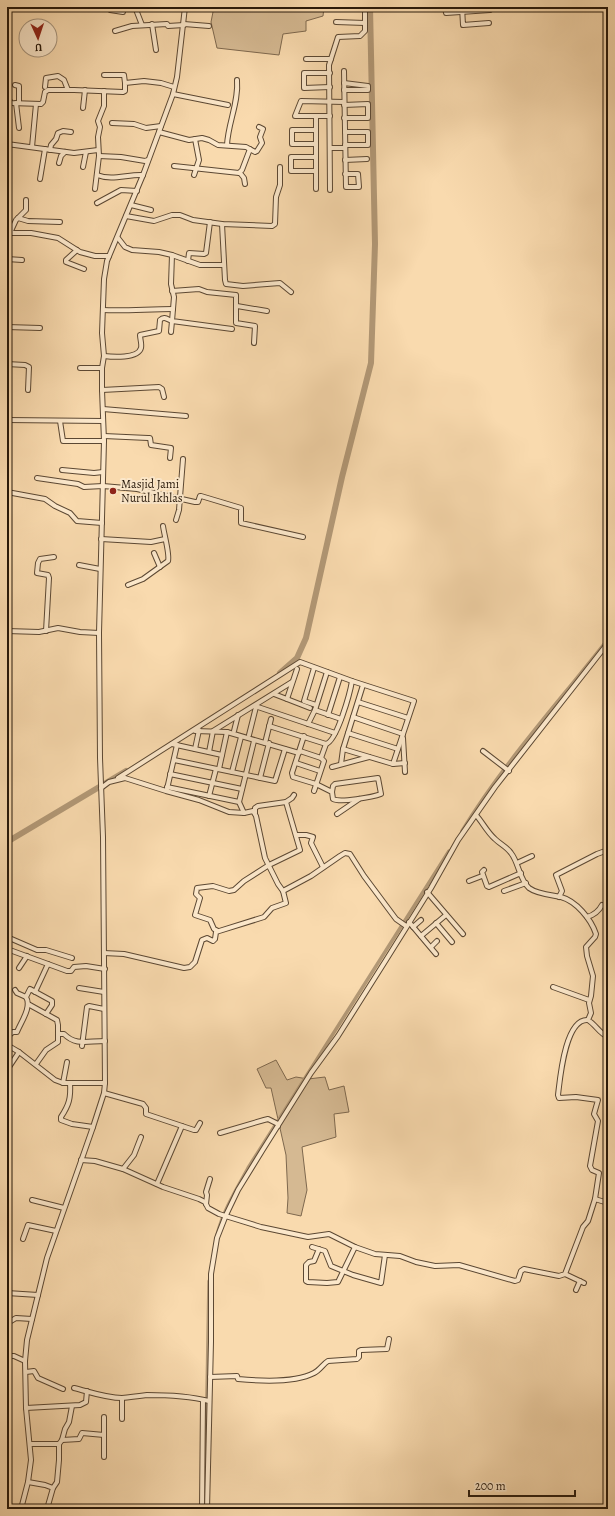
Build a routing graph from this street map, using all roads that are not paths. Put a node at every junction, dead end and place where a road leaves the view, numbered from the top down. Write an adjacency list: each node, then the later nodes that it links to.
1 (108, 7): 9 (street)
2 (136, 7): 15 (street)
3 (185, 7): 14 (street)
4 (445, 7): 6 (street)
5 (363, 8): 7 (street); 11 (street)
6 (462, 9): 8 (street); 12 (street)
7 (353, 10)
8 (490, 10)
9 (123, 12)
10 (336, 22): 11 (street)
11 (365, 23): 20 (street)
12 (489, 23)
13 (152, 24): 14 (street); 15 (street); 18 (street)
14 (184, 24): 16 (street); 29 (street)
15 (142, 25): 17 (street)
16 (209, 26)
17 (115, 31)
18 (156, 50)
19 (306, 59): 20 (street)
20 (331, 59): 22 (street)
21 (344, 71): 25 (street)
22 (330, 73): 30 (street); 30 (street)
23 (104, 75): 26 (street)
24 (237, 80): 57 (street)
25 (344, 82): 33 (street); 33 (street)
26 (125, 83): 29 (street); 34 (street)
27 (15, 84): 38 (street)
28 (45, 87): 31 (street)
29 (174, 87): 35 (street)
30 (330, 87): 37 (street)
31 (68, 90): 32 (street); 40 (street)
32 (85, 90): 34 (street); 42 (street)
33 (344, 90): 39 (street)
34 (104, 91): 63 (street)
35 (172, 94): 41 (street); 47 (street)
36 (7, 96): 38 (street)
37 (330, 102): 39 (street); 43 (street); 44 (street)
38 (18, 103): 40 (street); 49 (street)
39 (344, 103): 45 (street); 45 (street)
40 (36, 104): 59 (street)
41 (228, 105)
42 (83, 108)
43 (316, 116): 44 (street); 50 (street)
44 (330, 116): 60 (street)
45 (344, 118): 53 (street)
46 (112, 123): 47 (street)
47 (161, 126): 52 (street)
48 (259, 127): 64 (street)
49 (18, 128)
50 (316, 130): 56 (street); 56 (street)
51 (71, 132): 62 (street)
52 (159, 132): 54 (street); 70 (street)
53 (345, 132): 58 (street); 58 (street)
54 (195, 139): 57 (street); 77 (street)
55 (7, 144): 59 (street)
56 (316, 144): 68 (street)
57 (227, 145): 64 (street)
58 (345, 146): 60 (street); 71 (street)
59 (32, 147): 61 (street)
60 (330, 148): 89 (street)
61 (45, 149): 62 (street); 85 (street)
62 (50, 150): 65 (street)
63 (98, 150): 66 (street); 67 (street)
64 (250, 150): 80 (street)
65 (65, 152): 66 (street); 72 (street)
66 (86, 152): 75 (street)
67 (99, 156): 70 (street); 83 (street)
68 (316, 157): 79 (street); 79 (street)
69 (367, 159): 71 (street)
70 (148, 160): 82 (street)
71 (345, 160): 81 (street)
72 (59, 163)
73 (7, 164): 78 (street)
74 (174, 166): 77 (street)
75 (83, 167)
76 (280, 167): 99 (street)
77 (197, 168): 80 (street); 84 (street)
78 (8, 171)
79 (316, 171): 88 (street)
80 (240, 173): 86 (street)
81 (345, 174): 81 (street)
82 (143, 175): 83 (street); 90 (street)
83 (97, 176): 87 (street)
84 (194, 176)
85 (40, 178)
86 (245, 184)
87 (95, 189)
88 (316, 189)
89 (330, 190)
90 (137, 191): 92 (street); 93 (street)
91 (26, 200): 96 (street)
92 (97, 203)
93 (131, 205): 94 (street); 95 (street)
94 (151, 210)
95 (126, 216): 98 (street); 102 (street)
96 (18, 218): 97 (street); 100 (street)
97 (60, 222)
98 (210, 222): 99 (street); 108 (street)
99 (222, 224): 109 (street)
100 (10, 233): 101 (street); 103 (street)
101 (8, 238): 106 (street)
102 (118, 238): 104 (street); 105 (street)
103 (76, 250): 105 (street); 110 (street)
104 (172, 255): 108 (street); 112 (street)
105 (109, 256): 117 (street)
106 (7, 259): 107 (street)
107 (22, 260)
108 (188, 261): 109 (street)
109 (224, 265): 111 (street)
110 (84, 269)
111 (234, 285): 113 (street); 114 (street)
112 (172, 292): 114 (street); 116 (street)
113 (291, 292)
114 (236, 295): 115 (street)
115 (236, 306): 118 (street); 124 (street)
116 (173, 309): 117 (street); 119 (street)
117 (103, 310): 125 (street)
118 (268, 311)
119 (172, 321): 122 (street); 123 (street); 125 (street)
120 (7, 327): 121 (street)
121 (40, 328)
122 (232, 330)
123 (171, 332)
124 (254, 343)
125 (104, 356): 128 (street)
126 (7, 364): 129 (street)
127 (80, 368): 128 (street)
128 (102, 368): 130 (street)
129 (28, 390)
130 (102, 390): 131 (street); 132 (street)
131 (164, 397)
132 (102, 409): 133 (street); 136 (street)
133 (186, 416)
134 (7, 420): 135 (street)
135 (60, 421): 136 (street); 137 (street)
136 (103, 421): 137 (street)
137 (104, 438): 138 (street); 141 (street)
138 (170, 458)
139 (183, 459): 145 (street)
140 (62, 470): 141 (street)
141 (103, 472): 143 (street)
142 (37, 478): 143 (street)
143 (103, 486): 145 (street); 147 (street)
144 (7, 492): 147 (street)
145 (180, 498): 146 (street); 149 (street)
146 (176, 520)
147 (102, 523): 150 (street)
148 (163, 526): 151 (street)
149 (303, 537)
150 (101, 539): 151 (street); 156 (street)
151 (165, 540): 155 (street)
152 (154, 553): 155 (street)
153 (54, 557): 159 (street)
154 (79, 565): 156 (street)
155 (160, 567): 157 (street)
156 (100, 569): 160 (street)
157 (128, 585)
158 (7, 631): 159 (street)
159 (46, 631): 160 (street)
160 (99, 633): 226 (street)
161 (608, 643): 216 (street)
162 (314, 668): 164 (street); 174 (street); 184 (street)
163 (297, 669): 167 (street)
164 (327, 672): 165 (street); 174 (street)
165 (340, 677): 166 (street); 176 (street)
166 (352, 681): 168 (street); 180 (street)
167 (292, 682): 169 (street); 170 (street)
168 (363, 685): 171 (street); 178 (street)
169 (274, 694): 170 (street); 172 (street)
170 (287, 699): 173 (street)
171 (358, 702): 177 (street); 178 (street)
172 (256, 706): 175 (street); 181 (street); 190 (street)
173 (310, 708)
174 (316, 708): 176 (street); 181 (street)
175 (238, 715): 185 (street); 186 (street)
176 (328, 715): 180 (street)
177 (353, 717): 189 (street); 191 (street)
178 (408, 718): 191 (street)
179 (271, 719): 182 (street)
180 (341, 719): 188 (street)
181 (308, 724): 188 (street)
182 (269, 726): 192 (street); 195 (street)
183 (199, 730): 184 (street); 185 (street); 199 (street)
184 (193, 731): 196 (street)
185 (213, 731): 187 (street); 204 (street)
186 (234, 731)
187 (227, 732): 193 (street); 206 (street)
188 (335, 733): 197 (street)
189 (348, 733): 201 (street); 202 (street)
190 (249, 735)
191 (403, 735): 202 (street); 211 (street)
192 (304, 736): 197 (street); 205 (street)
193 (241, 737): 194 (street); 217 (street)
194 (254, 741): 195 (street); 221 (street)
195 (267, 743): 200 (street); 222 (street)
196 (172, 744): 198 (street); 223 (street)
197 (326, 744): 208 (street)
198 (177, 745): 199 (street); 209 (street)
199 (195, 749): 204 (street)
200 (285, 749): 205 (street); 222 (street)
201 (343, 749): 207 (street); 212 (street)
202 (398, 750): 213 (street)
203 (483, 751): 216 (street)
204 (209, 752): 206 (street)
205 (299, 752): 208 (street); 210 (street)
206 (222, 755): 215 (street)
207 (370, 757): 212 (street); 213 (street)
208 (321, 758): 218 (street)
209 (174, 760): 215 (street); 220 (street)
210 (296, 763): 218 (street); 225 (street)
211 (405, 763): 213 (street); 219 (street)
212 (341, 764): 214 (street)
213 (393, 764)
214 (332, 767)
215 (217, 769): 217 (street); 224 (street)
216 (508, 770): 239 (street)
217 (232, 772): 221 (street)
218 (320, 772): 225 (street)
219 (405, 772)
220 (170, 774): 224 (street); 227 (street)
221 (245, 775): 222 (street); 228 (street)
222 (260, 778)
223 (116, 779): 226 (street); 227 (street)
224 (213, 782): 228 (street); 232 (street)
225 (316, 784): 229 (street); 230 (street)
226 (101, 787): 270 (street)
227 (167, 789): 232 (street); 236 (street)
228 (242, 789): 234 (street)
229 (314, 791)
230 (332, 792): 233 (street); 233 (street)
231 (294, 795): 235 (street)
232 (209, 796): 234 (street)
233 (361, 798): 238 (street)
234 (239, 802): 236 (street)
235 (286, 802): 237 (street); 240 (street)
236 (244, 813): 237 (street)
237 (255, 813): 244 (street)
238 (337, 814)
239 (476, 815): 243 (street); 253 (street)
240 (296, 835): 244 (street); 245 (street)
241 (608, 850): 254 (street)
242 (532, 856): 243 (street)
243 (517, 863): 247 (street)
244 (269, 865): 252 (street); 262 (street)
245 (323, 867): 252 (street); 260 (street)
246 (484, 870): 248 (street)
247 (521, 873): 248 (street); 250 (street)
248 (482, 876): 249 (street)
249 (469, 881)
250 (526, 883): 251 (street); 254 (street)
251 (504, 891)
252 (283, 892): 262 (street)
253 (427, 892): 256 (street); 260 (street)
254 (559, 897): 257 (street)
255 (602, 905): 257 (street)
256 (446, 915): 259 (street); 263 (street)
257 (587, 917): 283 (street)
258 (421, 920): 261 (street)
259 (436, 923): 264 (street); 267 (street)
260 (406, 924): 261 (street); 303 (street)
261 (413, 927): 264 (street)
262 (218, 931): 270 (street)
263 (463, 934)
264 (421, 936): 268 (street)
265 (7, 937): 273 (street)
266 (438, 941): 268 (street)
267 (452, 942)
268 (431, 947): 271 (street)
269 (7, 949): 272 (street)
270 (104, 953): 276 (street)
271 (436, 954)
272 (27, 956): 274 (street); 275 (street)
273 (72, 958)
274 (48, 964): 276 (street); 280 (street)
275 (19, 968)
276 (105, 969): 281 (street)
277 (554, 987): 283 (street)
278 (79, 988): 281 (street)
279 (16, 990): 282 (street)
280 (35, 992): 282 (street); 286 (street)
281 (104, 992): 285 (street)
282 (26, 997): 284 (street)
283 (589, 1000): 287 (street)
284 (28, 1004): 286 (street); 289 (street)
285 (104, 1009): 291 (street); 292 (street)
286 (46, 1014): 288 (street)
287 (588, 1020): 290 (street); 312 (street)
288 (58, 1034): 292 (street); 296 (street)
289 (7, 1037)
290 (608, 1037)
291 (105, 1042): 292 (street); 300 (street)
292 (82, 1044)
293 (7, 1045): 294 (street)
294 (19, 1052): 296 (street); 297 (street)
295 (67, 1062): 298 (street)
296 (36, 1064): 298 (street)
297 (7, 1070)
298 (63, 1083): 299 (street)
299 (70, 1083): 300 (street); 305 (street)
300 (105, 1083): 301 (street)
301 (104, 1092): 304 (street); 305 (street)
302 (200, 1123): 304 (street)
303 (277, 1124): 306 (street); 317 (street)
304 (182, 1126): 311 (street)
305 (93, 1127): 308 (street)
306 (220, 1133)
307 (141, 1136): 309 (street)
308 (81, 1160): 309 (street); 316 (street)
309 (124, 1169): 311 (street)
310 (210, 1179): 315 (street)
311 (157, 1184): 315 (street)
312 (595, 1199): 314 (street); 325 (street)
313 (32, 1200): 316 (street)
314 (608, 1202)
315 (206, 1204): 317 (street)
316 (64, 1208): 318 (street)
317 (223, 1215): 321 (street); 335 (street)
318 (56, 1231): 319 (street); 328 (street)
319 (22, 1239)
320 (312, 1247): 322 (street)
321 (355, 1247): 323 (street); 324 (street)
322 (319, 1249): 324 (street); 324 (street)
323 (385, 1255): 324 (street); 325 (street)
324 (343, 1272)
325 (565, 1274): 326 (street)
326 (576, 1290)
327 (7, 1293): 328 (street)
328 (38, 1295): 329 (street)
329 (32, 1319): 330 (street); 333 (street)
330 (7, 1321)
331 (389, 1339): 335 (street)
332 (7, 1356): 333 (street)
333 (25, 1361): 334 (street)
334 (26, 1372): 337 (street); 342 (street)
335 (210, 1377): 340 (street)
336 (74, 1388): 338 (street)
337 (63, 1389)
338 (87, 1391): 339 (street); 341 (street)
339 (122, 1398): 340 (street); 344 (street)
340 (206, 1400): 356 (street); 357 (street)
341 (72, 1406): 342 (street); 346 (street)
342 (26, 1408): 347 (street)
343 (104, 1417): 345 (street)
344 (122, 1419)
345 (104, 1435): 346 (street); 349 (street)
346 (62, 1440): 348 (street)
347 (30, 1444): 348 (street); 350 (street)
348 (59, 1444): 351 (street)
349 (104, 1457)
350 (28, 1482): 351 (street); 352 (street)
351 (53, 1488): 353 (street)
352 (21, 1509)
353 (47, 1509)
354 (158, 1509): 355 (street)
355 (165, 1509)
356 (202, 1509)
357 (207, 1509)

